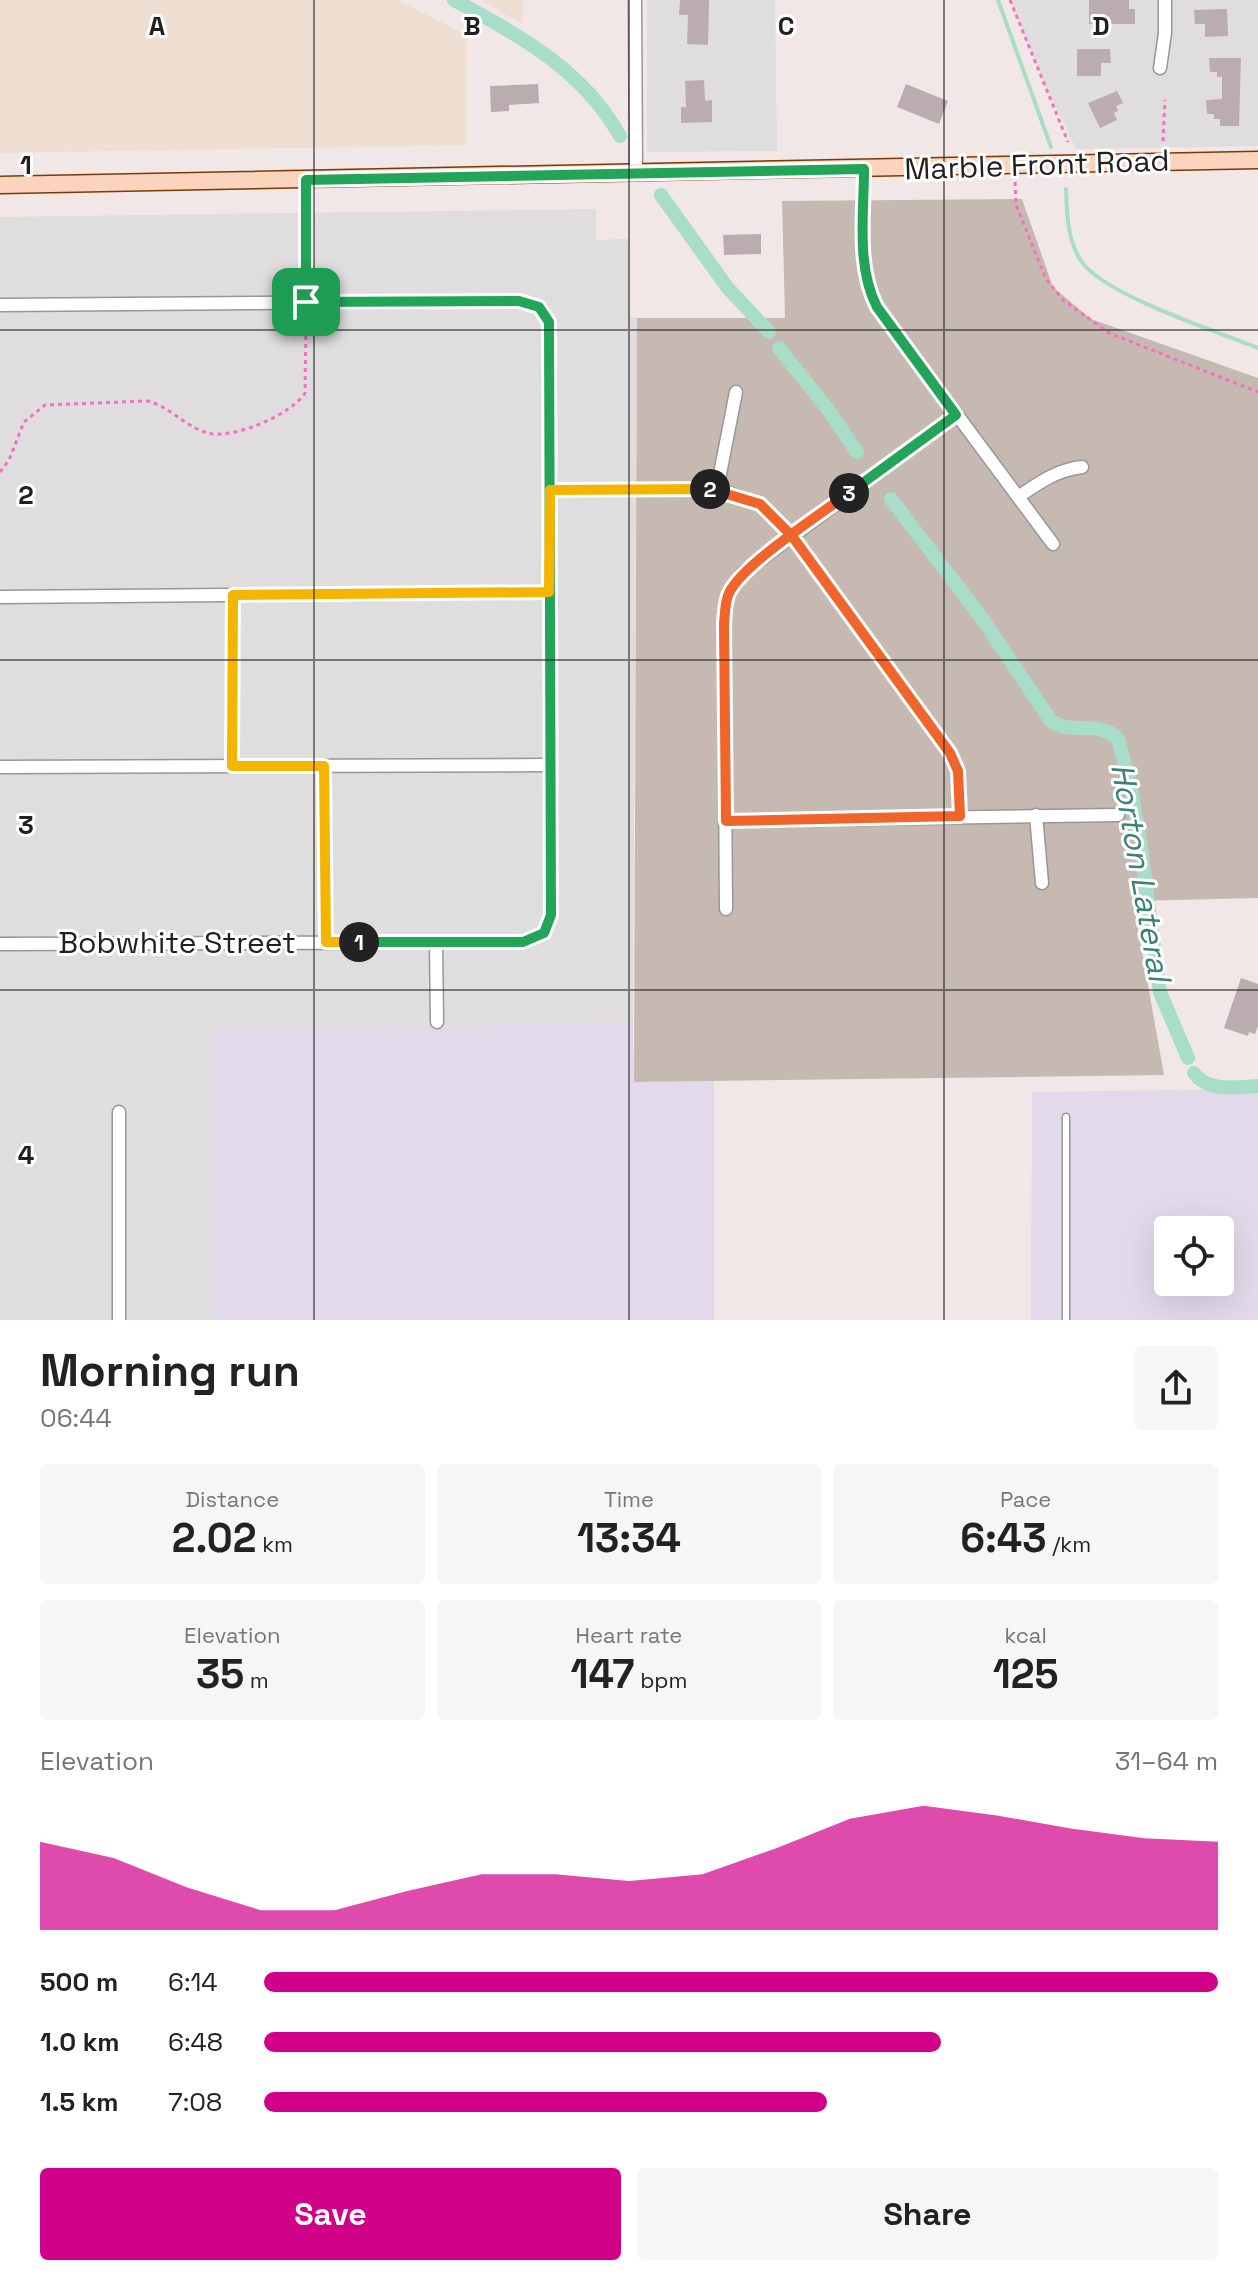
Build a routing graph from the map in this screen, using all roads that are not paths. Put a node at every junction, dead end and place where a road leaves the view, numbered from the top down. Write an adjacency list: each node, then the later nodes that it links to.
1 (635, 0): 6 (street)
2 (1165, 0): 3 (street)
3 (1160, 68)
4 (1258, 160): 5 (street, Marble Front Road)
5 (864, 169): 6 (street, Marble Front Road); 12 (street)
6 (636, 173): 7 (street, Marble Front Road)
7 (306, 180): 8 (street, Marble Front Road); 10 (street)
8 (0, 185)
9 (0, 305): 10 (street)
10 (306, 308): 15 (street)
11 (736, 392): 14 (street)
12 (956, 415): 16 (street); 17 (street)
13 (1082, 467): 16 (street)
14 (717, 489): 15 (street); 17 (street)
15 (550, 490): 19 (street)
16 (1018, 497): 18 (street)
17 (792, 536): 28 (street); 29 (street)
18 (1053, 544)
19 (549, 592): 20 (street); 22 (street)
20 (233, 595): 21 (street); 23 (street)
21 (0, 597)
22 (549, 765): 24 (street); 33 (street, Bobwhite Street)
23 (232, 766): 24 (street); 25 (street)
24 (324, 766): 32 (street)
25 (0, 767)
26 (1036, 815): 27 (street); 28 (street); 30 (street)
27 (1118, 815)
28 (960, 816): 29 (street)
29 (726, 821): 31 (street)
30 (1042, 883)
31 (726, 909)
32 (326, 942): 33 (street, Bobwhite Street); 34 (street, Bobwhite Street)
33 (436, 942): 35 (street)
34 (0, 944)
35 (437, 1022)
36 (119, 1112): 38 (street)
37 (1066, 1117): 39 (lane)
38 (119, 1320)
39 (1066, 1320)

